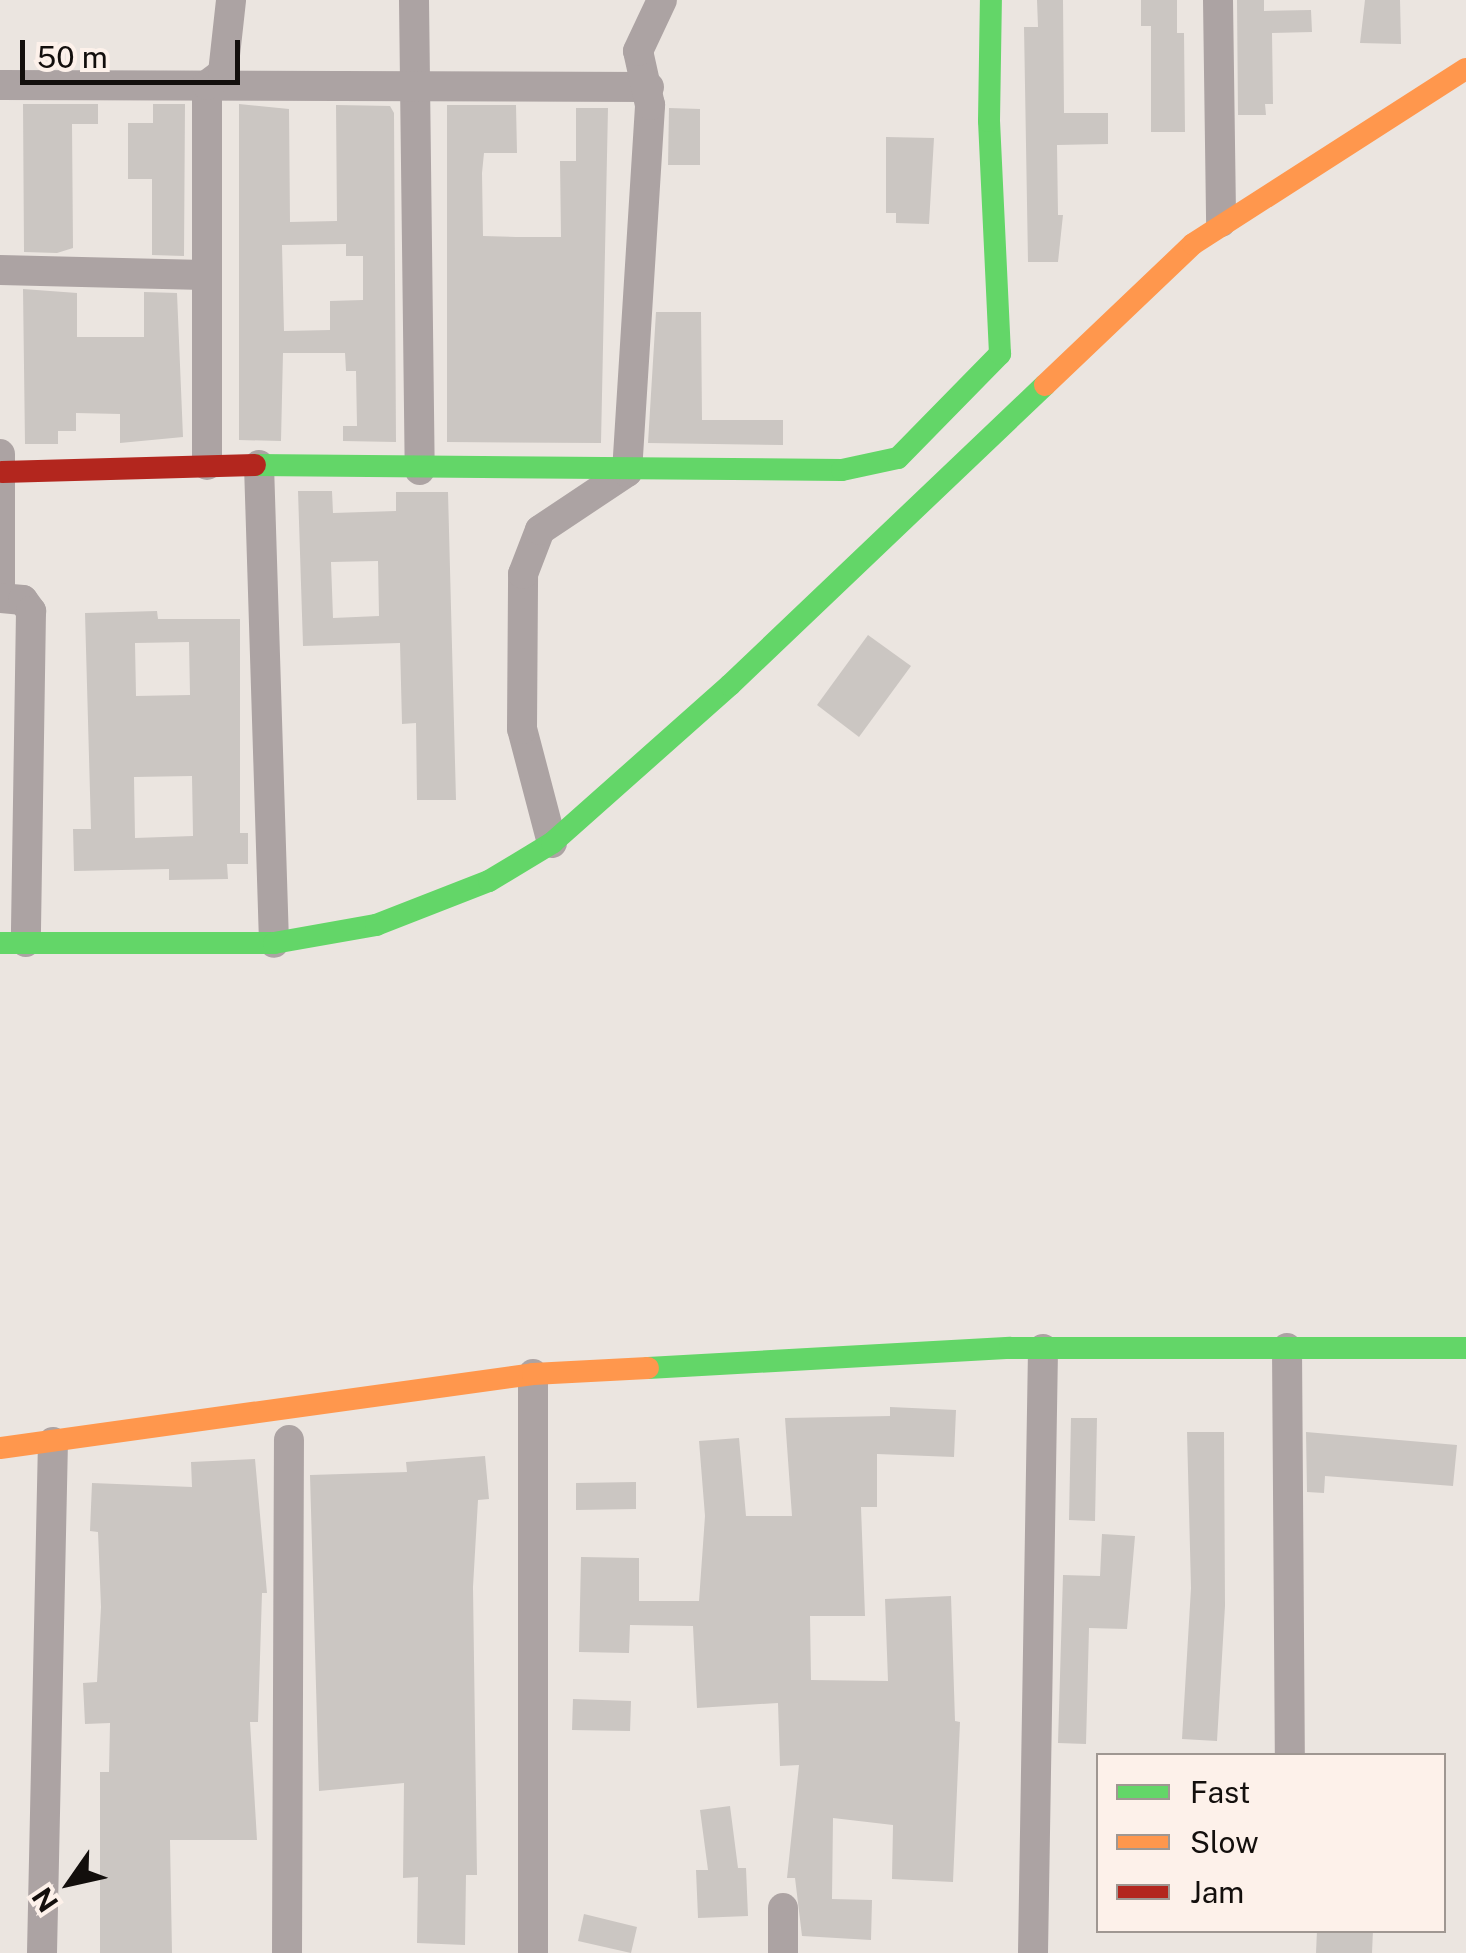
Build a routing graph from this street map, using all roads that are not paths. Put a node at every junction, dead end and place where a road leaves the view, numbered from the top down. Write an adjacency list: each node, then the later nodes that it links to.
1 (231, 0): 9 (street)
2 (414, 0): 8 (street)
3 (662, 0): 10 (street)
4 (991, 0): 18 (street)
5 (1218, 0): 11 (street)
6 (1466, 70): 11 (street)
7 (0, 85): 9 (street)
8 (412, 85): 9 (street); 10 (street); 17 (street)
9 (207, 86): 13 (street)
10 (649, 87): 18 (street)
11 (1221, 222): 19 (street)
12 (0, 270): 13 (street)
13 (204, 275): 15 (street)
14 (1, 463): 15 (street); 20 (street)
15 (207, 465): 16 (street)
16 (259, 465): 17 (street); 21 (street)
17 (420, 470): 18 (street)
18 (627, 472): 19 (street)
19 (552, 844): 21 (street)
20 (13, 942): 21 (street)
21 (274, 943)
22 (1286, 1348): 23 (street); 24 (street); 29 (street)
23 (1466, 1348)
24 (1043, 1349): 25 (street); 35 (street)
25 (533, 1374): 27 (street); 33 (street)
26 (289, 1440): 32 (street)
27 (53, 1442): 28 (street); 31 (street)
28 (0, 1448)
29 (1290, 1753)
30 (783, 1908): 34 (street)
31 (42, 1953)
32 (287, 1953)
33 (532, 1953)
34 (783, 1953)
35 (1033, 1953)

